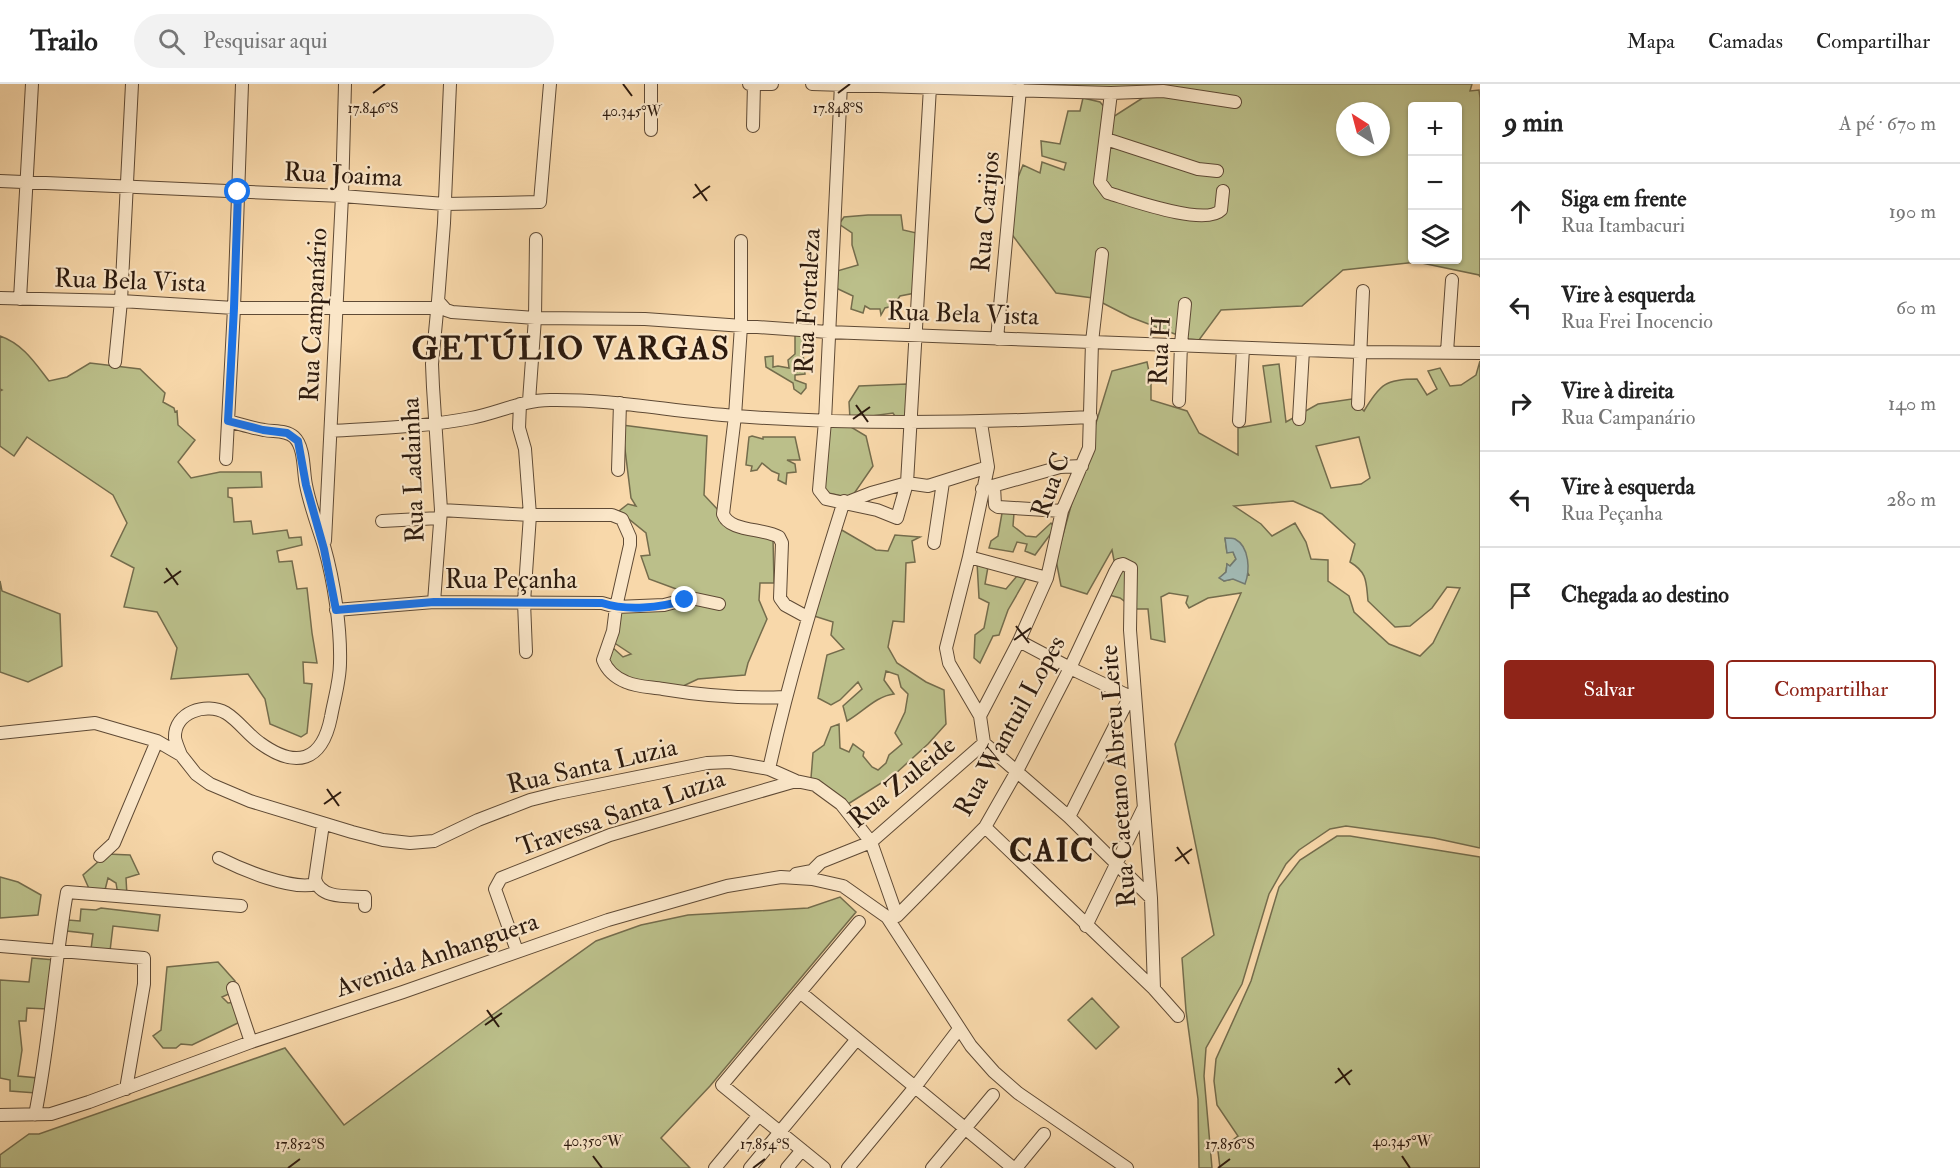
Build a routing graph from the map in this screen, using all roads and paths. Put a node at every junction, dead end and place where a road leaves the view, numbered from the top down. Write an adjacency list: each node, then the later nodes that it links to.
1 (32, 84): 22 (street)
2 (132, 84): 23 (street)
3 (242, 84): 25 (street)
4 (345, 84): 26 (street, Rua Campanário)
5 (450, 84): 27 (street, Rua Ladainha)
6 (550, 84): 27 (street, Rua Joaima)
7 (651, 84): 18 (street)
8 (748, 84): 9 (street)
9 (754, 84): 10 (street); 17 (street)
10 (772, 84)
11 (812, 84): 12 (street)
12 (842, 84): 13 (street); 42 (street, Rua Fortaleza)
13 (930, 87): 14 (street); 43 (street)
14 (1020, 89): 15 (street); 44 (street, Rua Carijos)
15 (1111, 93): 16 (street); 19 (street)
16 (1235, 102)
17 (753, 126)
18 (651, 130)
19 (1106, 139): 20 (street); 24 (street)
20 (1217, 171)
21 (0, 181): 22 (street, Rua Joaima)
22 (26, 182): 23 (street, Rua Joaima); 34 (street)
23 (127, 187): 25 (street, Rua Joaima); 35 (street)
24 (1223, 191)
25 (238, 192): 26 (street, Rua Joaima); 39 (street)
26 (342, 196): 27 (street, Rua Joaima); 38 (street, Rua Campanário)
27 (445, 204): 37 (street, Rua Ladainha)
28 (537, 239): 40 (street)
29 (741, 241): 41 (street)
30 (1102, 254): 45 (street, Rua C)
31 (1452, 280): 50 (street)
32 (1363, 291): 49 (street)
33 (0, 298): 34 (street, Rua Bela Vista)
34 (20, 299): 35 (street, Rua Bela Vista)
35 (121, 302): 39 (street, Rua Bela Vista); 52 (street)
36 (1185, 304): 46 (street, Rua H)
37 (440, 306): 38 (street, Rua Bela Vista); 40 (street, Rua Bela Vista); 64 (street, Rua Ladainha)
38 (336, 307): 39 (street, Rua Bela Vista); 66 (street, Rua Campanário)
39 (234, 308): 60 (street)
40 (535, 318): 41 (street, Rua Bela Vista); 54 (street)
41 (741, 327): 42 (street, Rua Bela Vista); 57 (street)
42 (828, 332): 43 (street, Rua Bela Vista); 61 (street, Rua Fortaleza)
43 (914, 334): 44 (street, Rua Bela Vista); 63 (street)
44 (997, 339): 45 (street, Rua Bela Vista)
45 (1092, 342): 46 (street, Rua Bela Vista); 58 (street, Rua C)
46 (1181, 344): 47 (street, Rua Bela Vista); 53 (street, Rua H)
47 (1243, 348): 48 (street, Rua Bela Vista); 62 (street)
48 (1304, 350): 49 (street, Rua Bela Vista); 59 (street)
49 (1360, 352): 50 (street, Rua Bela Vista); 56 (street)
50 (1447, 352): 51 (street, Rua Bela Vista)
51 (1480, 353)
52 (115, 362)
53 (1179, 401)
54 (524, 402): 55 (street); 64 (street); 80 (street)
55 (620, 403): 57 (street); 70 (street)
56 (1358, 404)
57 (735, 416): 61 (street); 92 (street)
58 (1091, 417): 65 (street); 68 (street, Rua C)
59 (1299, 419)
60 (228, 421): 67 (street); 83 (street, Rua Campanário)
61 (825, 421): 63 (street); 76 (street, Rua Fortaleza)
62 (1239, 421)
63 (911, 422): 65 (street); 72 (street)
64 (436, 423): 66 (street); 79 (street, Rua Ladainha)
65 (981, 423): 69 (street)
66 (331, 431): 83 (street, Rua Campanário)
67 (226, 459)
68 (1082, 466): 74 (street); 78 (street, Rua C)
69 (988, 467): 71 (street); 74 (street)
70 (618, 470)
71 (943, 482): 73 (street); 82 (street)
72 (907, 483): 73 (street); 75 (street); 76 (street)
73 (928, 486): 75 (street)
74 (988, 487): 78 (street); 84 (street)
75 (903, 498): 77 (street); 77 (street, Rua Fortaleza)
76 (846, 502): 77 (street, Rua Fortaleza); 92 (street)
77 (878, 510)
78 (1062, 511): 86 (street, Rua C)
79 (441, 514): 80 (street); 81 (street); 87 (street, Rua Ladainha)
80 (530, 515): 88 (street); 90 (street)
81 (382, 521)
82 (934, 543)
83 (324, 549): 91 (street, Rua Campanário)
84 (969, 557): 86 (street); 98 (street)
85 (1123, 564): 95 (street, Rua Wantuil Lopes); 97 (street, Rua Caetano Abreu Leite)
86 (1047, 578): 93 (street, Rua C)
87 (434, 602): 88 (street, Rua Peçanha); 91 (street, Rua Peçanha)
88 (524, 602): 90 (street, Rua Peçanha); 94 (street)
89 (719, 604): 90 (street, Rua Peçanha)
90 (616, 607): 96 (street)
91 (336, 610): 102 (street, Rua Campanário)
92 (807, 617): 96 (street)
93 (1019, 641): 95 (street); 98 (street, Rua C)
94 (526, 652)
95 (1070, 668): 97 (street); 104 (street, Rua Wantuil Lopes)
96 (784, 697): 103 (street)
97 (1132, 697): 106 (street, Rua Caetano Abreu Leite); 107 (street)
98 (980, 716): 101 (street)
99 (0, 734): 100 (street, Rua Santa Luzia)
100 (157, 741): 102 (street, Rua Santa Luzia); 111 (street)
101 (984, 743): 104 (street); 110 (street, Rua Zuleide)
102 (181, 755): 108 (street, Rua Santa Luzia)
103 (769, 769): 105 (street, Rua Santa Luzia); 108 (street, Rua Santa Luzia)
104 (1017, 771): 107 (street); 109 (street, Rua Wantuil Lopes)
105 (796, 781): 110 (street, Rua Santa Luzia); 124 (street, Travessa Santa Luzia)
106 (1143, 808): 113 (street); 116 (street, Rua Caetano Abreu Leite)
107 (1069, 817): 113 (street)
108 (323, 824): 115 (street)
109 (985, 827): 119 (street, Rua Wantuil Lopes); 121 (street)
110 (871, 842): 114 (street, Rua Zuleide); 119 (street, Rua Santa Luzia)
111 (100, 856)
112 (219, 858): 115 (street)
113 (1117, 865): 116 (street); 121 (street)
114 (781, 877): 119 (street, Avenida Anhanguera); 124 (street, Avenida Anhanguera)
115 (316, 884): 118 (street)
116 (1151, 898): 126 (street, Rua Caetano Abreu Leite)
117 (241, 906): 123 (street)
118 (365, 906)
119 (892, 916): 129 (street)
120 (859, 922): 127 (street)
121 (1086, 926): 126 (street)
122 (0, 946): 123 (street)
123 (57, 951): 133 (street); 136 (street)
124 (517, 951): 131 (street, Avenida Anhanguera)
125 (233, 988): 131 (street)
126 (1154, 989): 128 (street)
127 (800, 992): 130 (street); 137 (street)
128 (1178, 1016)
129 (959, 1029): 132 (street); 149 (street)
130 (857, 1040): 132 (street); 139 (street)
131 (251, 1042): 133 (street, Avenida Anhanguera)
132 (915, 1088): 138 (street); 146 (street)
133 (126, 1089): 136 (street, Avenida Anhanguera)
134 (993, 1095): 138 (street)
135 (0, 1115): 136 (street, Avenida Anhanguera)
136 (35, 1115)
137 (759, 1115): 139 (street); 142 (street)
138 (965, 1128): 147 (street); 148 (street)
139 (779, 1132): 141 (street); 143 (street)
140 (1044, 1134): 148 (street)
141 (802, 1150): 144 (street); 145 (street)
142 (718, 1167)
143 (750, 1168)
144 (787, 1168)
145 (824, 1168)
146 (848, 1168)
147 (932, 1168)
148 (1014, 1168)
149 (1127, 1168)

